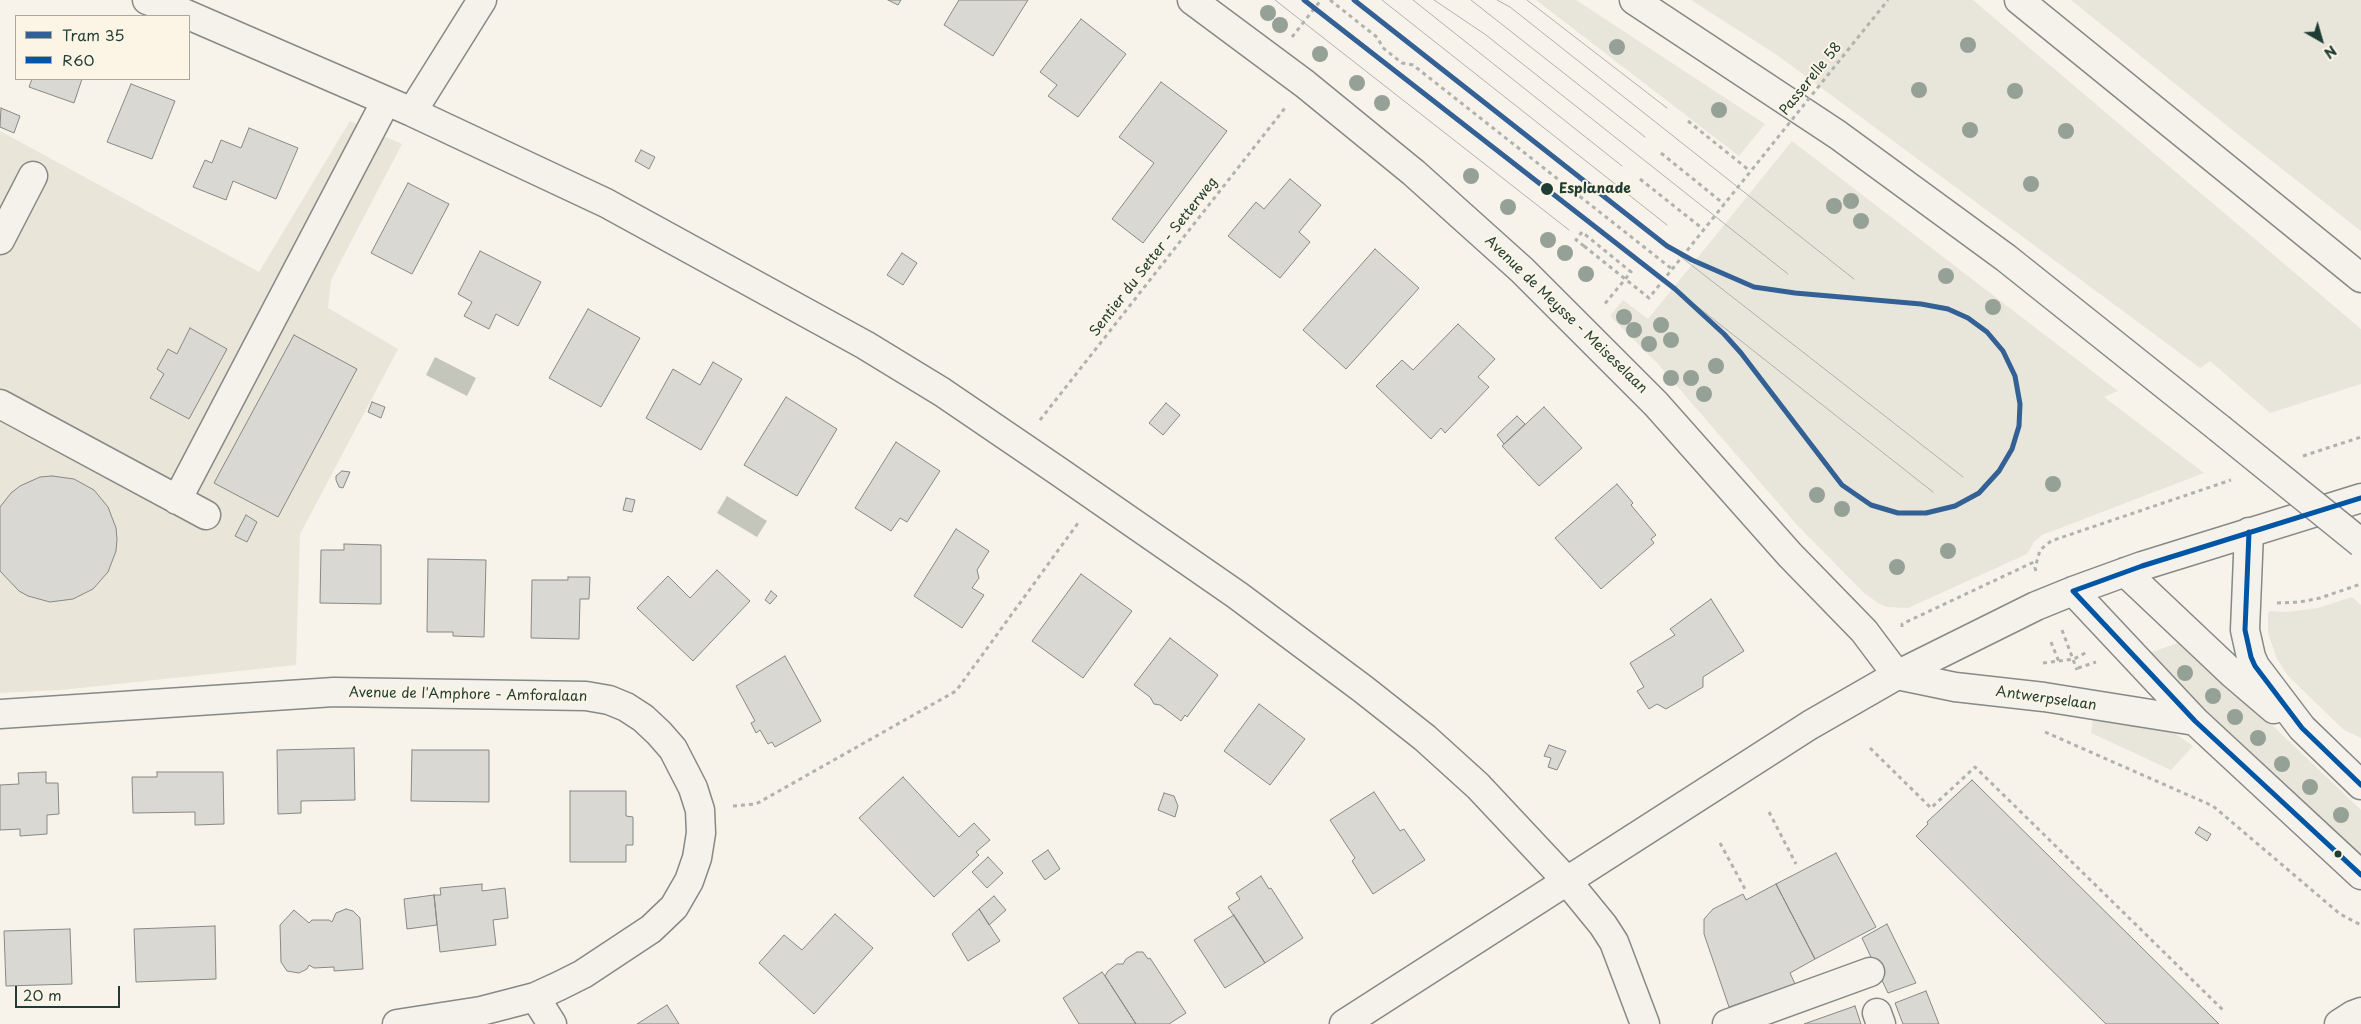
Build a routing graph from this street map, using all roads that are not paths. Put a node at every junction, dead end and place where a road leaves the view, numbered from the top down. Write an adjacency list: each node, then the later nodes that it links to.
1 (147, 0): 6 (main road)
2 (482, 0): 9 (main road)
3 (1192, 0): 21 (main road, Avenue de Meysse - Meiseselaan)
4 (1634, 0): 18 (main road, bridge)
5 (2019, 0): 12 (main road)
6 (188, 15)
7 (190, 16): 8 (main road)
8 (386, 101): 9 (main road); 15 (main road)
9 (412, 112): 27 (main road)
10 (33, 176): 11 (main road)
11 (0, 240)
12 (2361, 278)
13 (0, 404): 15 (main road)
14 (2361, 498): 17 (main road)
15 (177, 500): 16 (main road)
16 (206, 515)
17 (2249, 532): 19 (main road); 24 (main road)
18 (2361, 543)
19 (2125, 572): 20 (main road); 24 (main road)
20 (2073, 591): 21 (main road); 23 (main road)
21 (1897, 675): 23 (main road, Antwerpselaan); 27 (main road)
22 (0, 714): 29 (main road, Avenue de l'Amphore - Amforalaan)
23 (2195, 721): 26 (main road)
24 (2302, 728): 25 (main road)
25 (2361, 785)
26 (2361, 875)
27 (1567, 881): 33 (main road); 34 (main road)
28 (1870, 972): 35 (main road)
29 (535, 997): 31 (main road, Avenue de l'Amphore - Amforalaan); 32 (main road)
30 (2361, 1012): 36 (main road)
31 (397, 1024)
32 (552, 1024)
33 (1344, 1024)
34 (1645, 1024)
35 (1727, 1024)
36 (2339, 1024)

